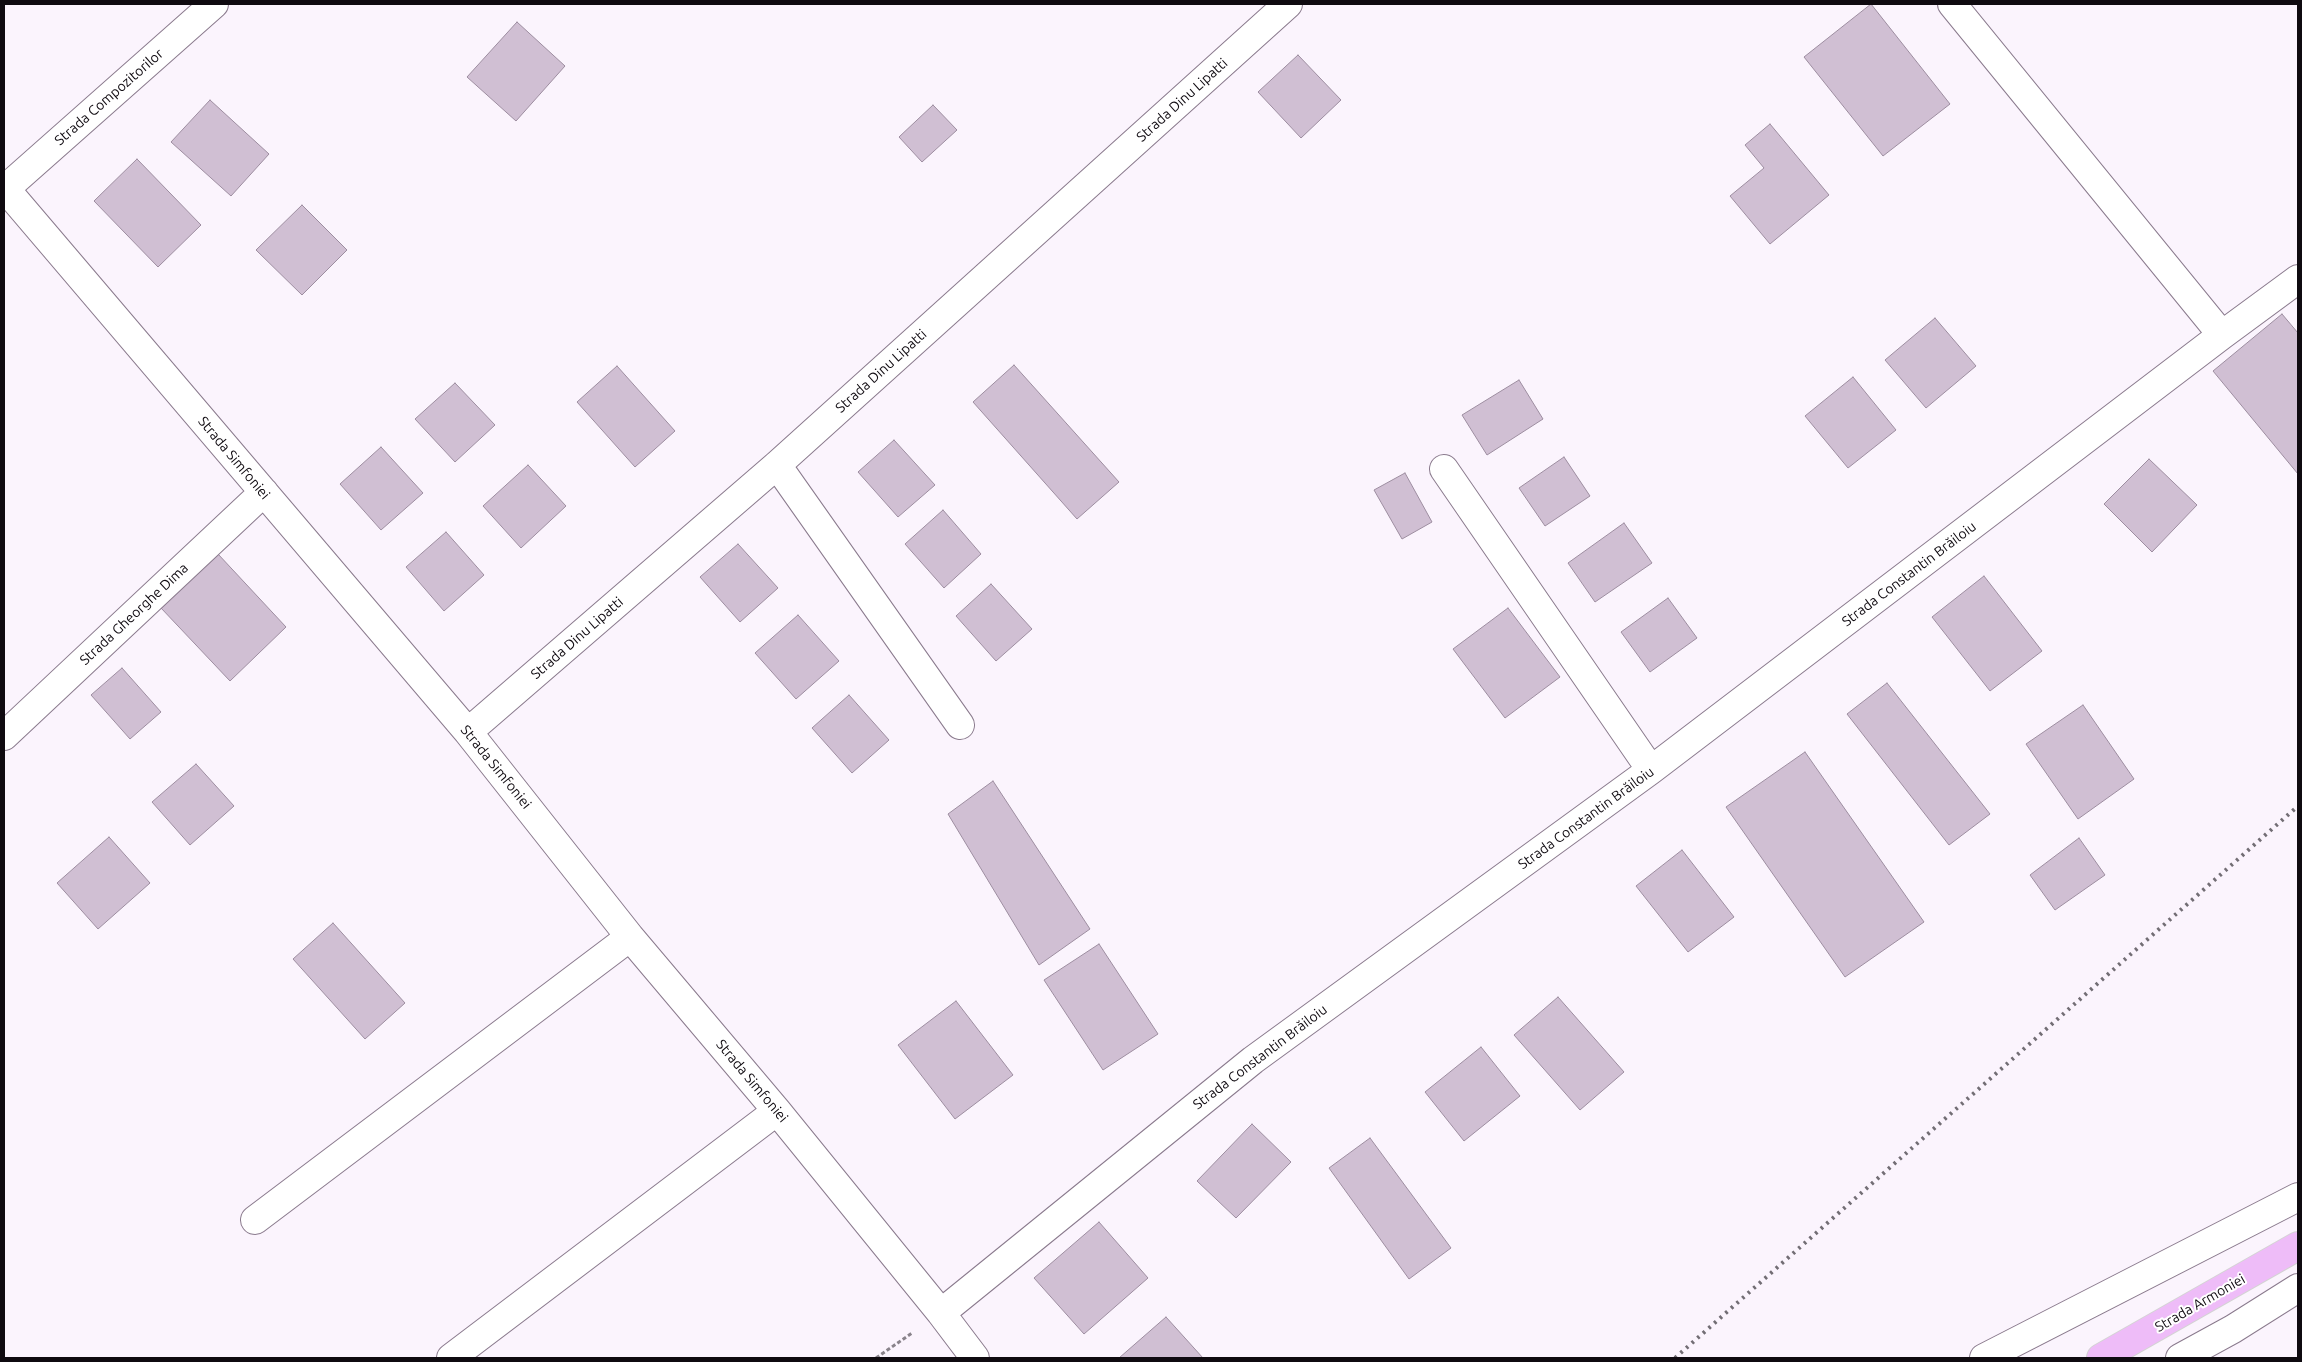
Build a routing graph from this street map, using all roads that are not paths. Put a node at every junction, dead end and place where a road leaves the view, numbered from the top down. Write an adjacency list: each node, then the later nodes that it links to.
1 (214, 4): 4 (street, Strada Compozitorilor)
2 (1288, 4): 7 (street, Strada Dinu Lipatti)
3 (1952, 4): 6 (street)
4 (4, 188): 9 (street, Strada Simfoniei)
5 (2298, 279): 6 (street, Strada Constantin Brăiloiu)
6 (2222, 335): 13 (street, Strada Constantin Brăiloiu)
7 (777, 465): 10 (street); 11 (street, Strada Dinu Lipatti)
8 (1444, 469): 13 (street)
9 (264, 492): 11 (street, Strada Simfoniei); 12 (street, Strada Gheorghe Dima)
10 (960, 725)
11 (468, 732): 14 (street, Strada Simfoniei)
12 (4, 736)
13 (1652, 770): 20 (street, Strada Constantin Brăiloiu)
14 (630, 937): 15 (street, Strada Simfoniei); 17 (street)
15 (778, 1111): 20 (street, Strada Simfoniei); 21 (street)
16 (2298, 1197): 23 (street)
17 (255, 1220)
18 (2298, 1246): 24 (main road, Strada Armoniei)
19 (2298, 1288): 25 (street)
20 (941, 1313): 22 (street, Strada Simfoniei)
21 (451, 1358)
22 (975, 1358)
23 (1984, 1358)
24 (2101, 1358)
25 (2180, 1358)

